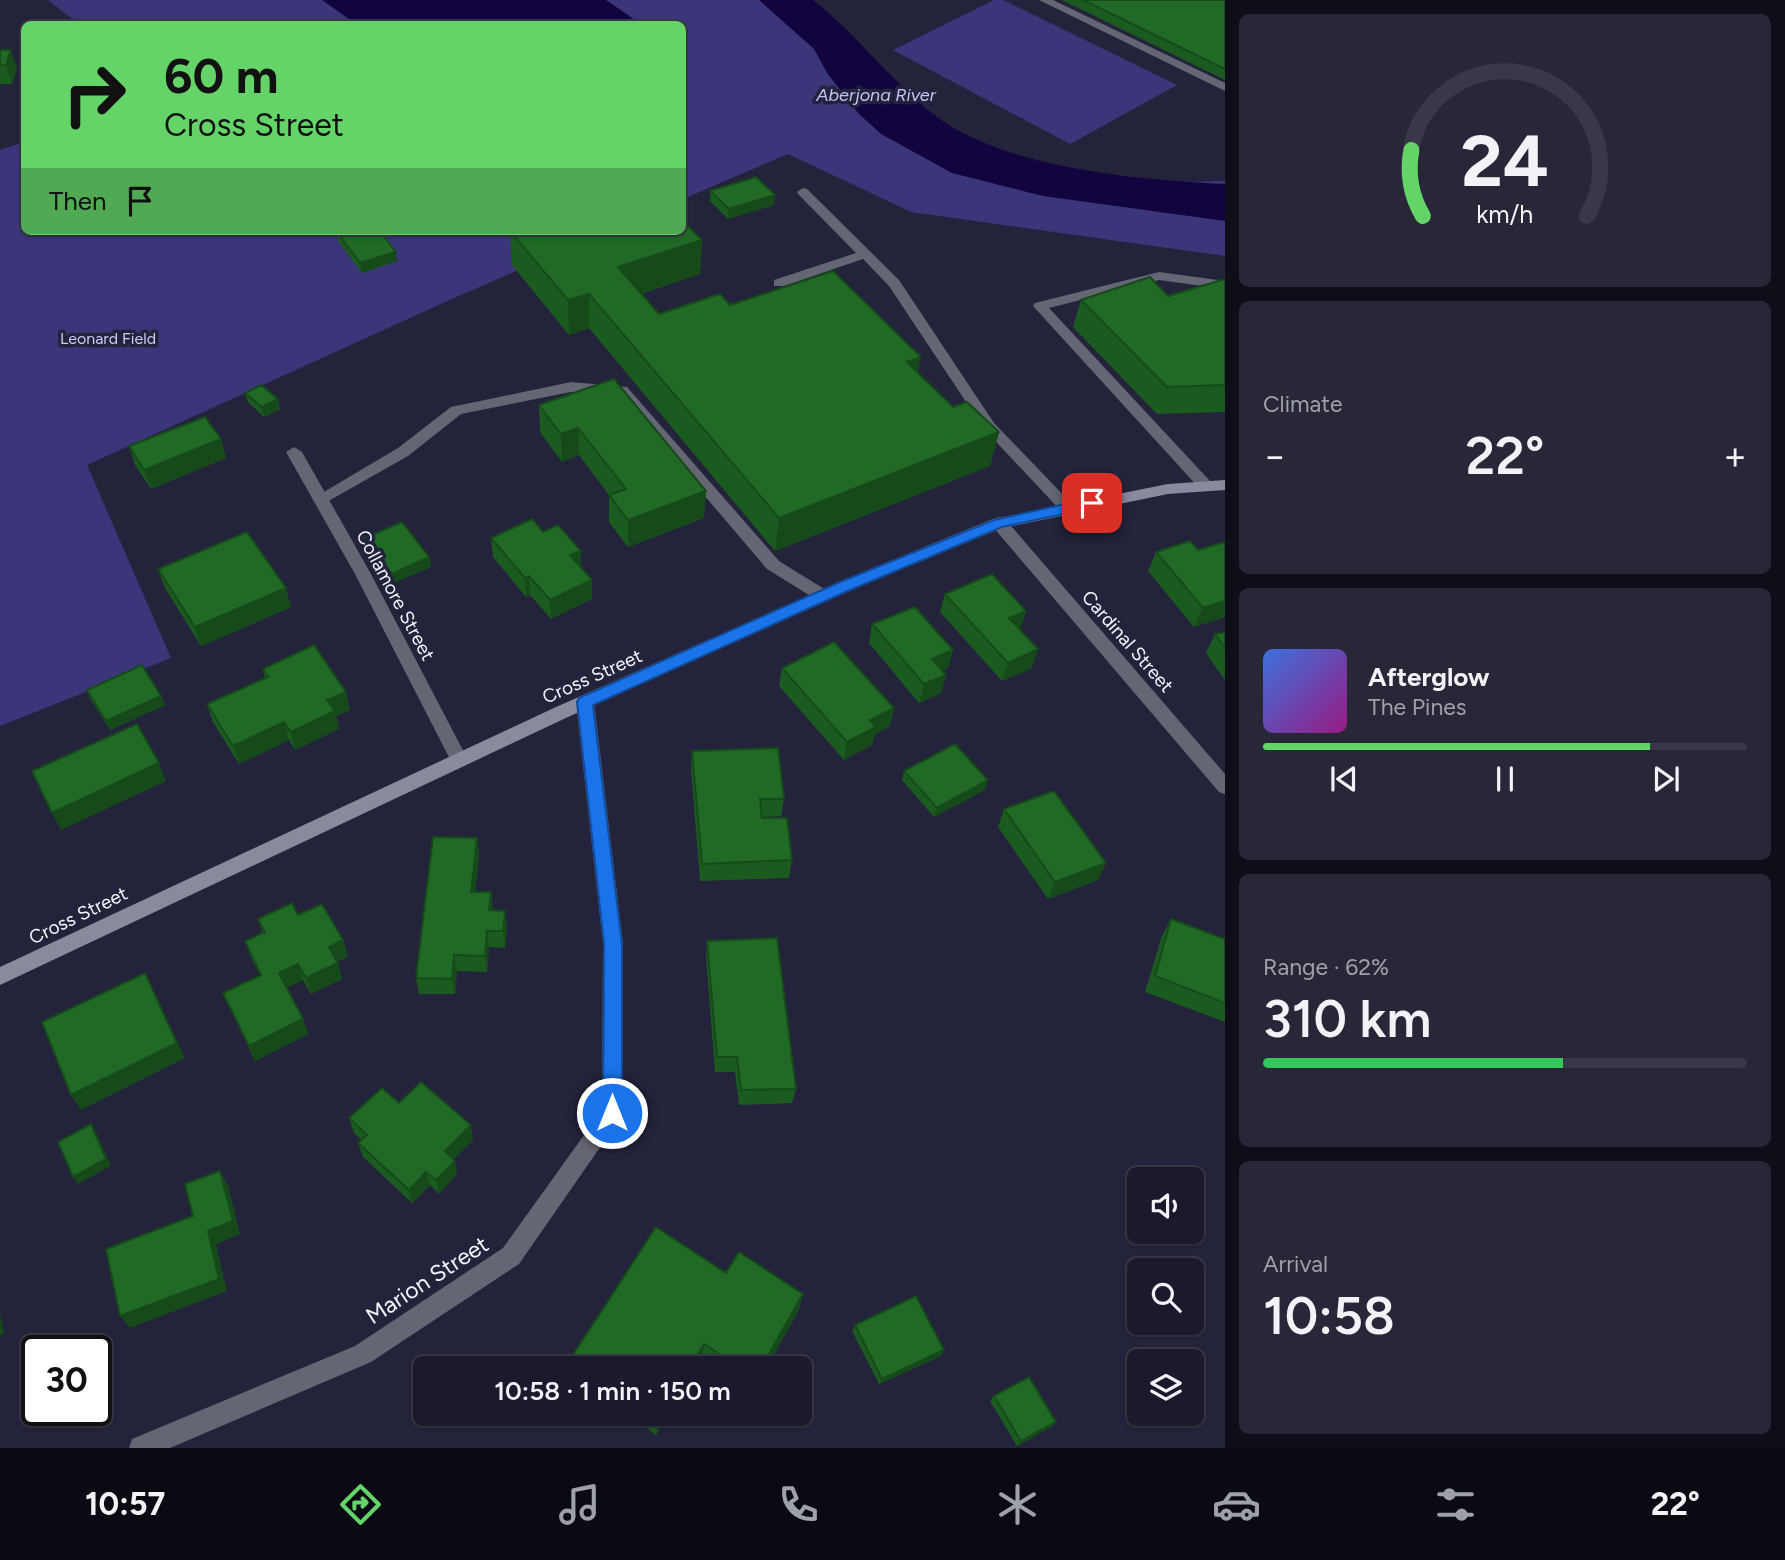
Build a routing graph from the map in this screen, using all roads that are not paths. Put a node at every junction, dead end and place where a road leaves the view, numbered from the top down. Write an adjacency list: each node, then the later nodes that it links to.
1 (1044, 0): 2 (street)
2 (1225, 87)
3 (803, 192): 4 (street)
4 (865, 254): 5 (street); 11 (street)
5 (779, 283)
6 (1225, 285): 8 (street)
7 (293, 452): 10 (street, Collamore Street)
8 (1205, 485): 9 (street, Cross Street); 11 (street, Cross Street)
9 (1225, 485)
10 (320, 499): 13 (street); 15 (street, Collamore Street)
11 (1067, 508): 12 (street, Cross Street)
12 (999, 523): 13 (street, Cross Street); 16 (street, Cardinal Street)
13 (823, 596): 14 (street, Cross Street)
14 (585, 702): 15 (street, Cross Street); 18 (street, Marion Street)
15 (458, 761): 17 (street, Cross Street)
16 (1225, 787)
17 (0, 976)
18 (141, 1448)

